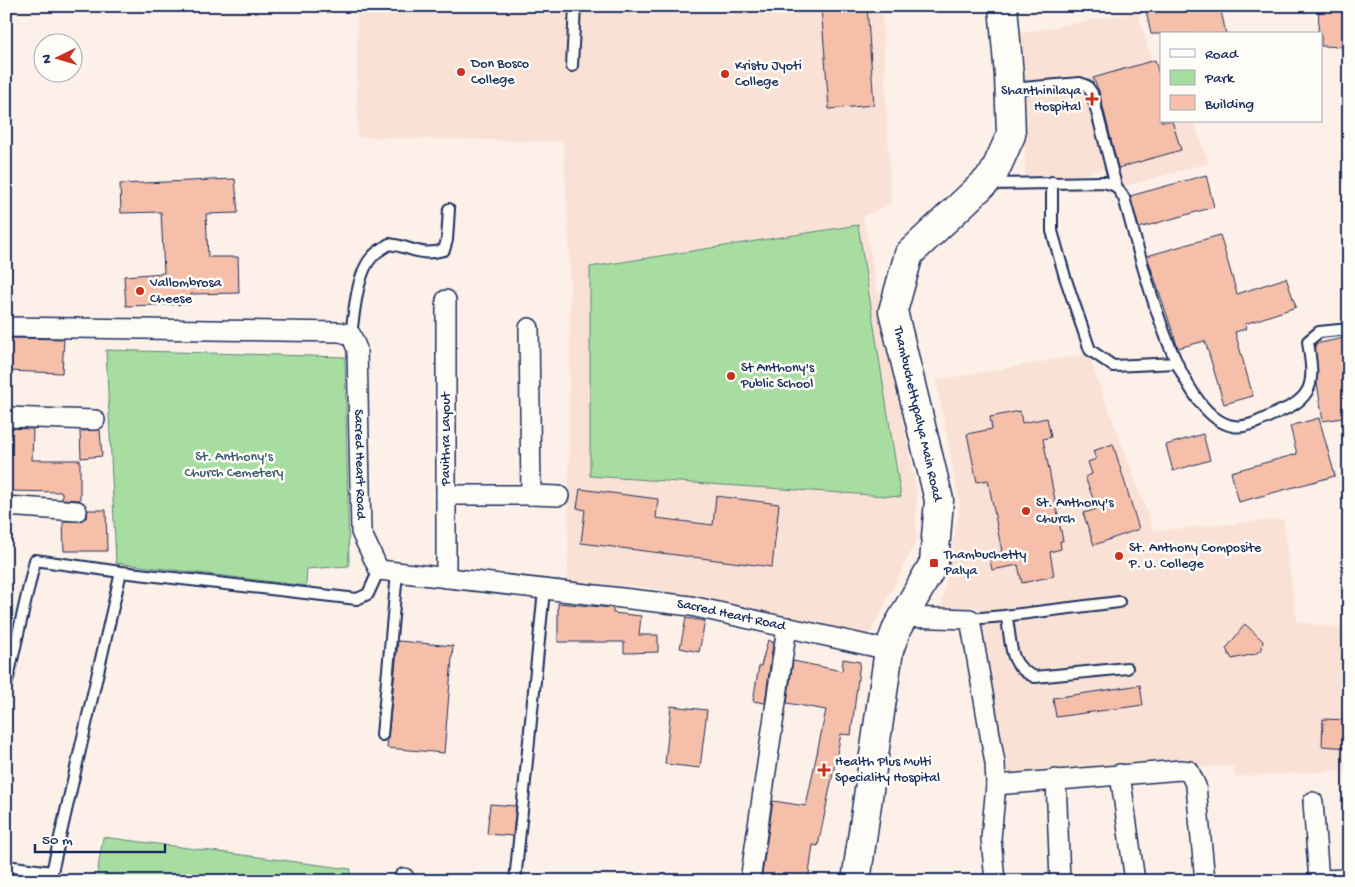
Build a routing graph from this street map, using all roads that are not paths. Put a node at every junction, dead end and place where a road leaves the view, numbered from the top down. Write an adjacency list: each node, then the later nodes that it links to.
1 (575, 6): 3 (lane)
2 (1003, 6): 4 (main road, Thambuchettypalya Main Road)
3 (572, 66)
4 (1010, 89): 6 (main road, Thambuchettypalya Main Road); 7 (lane)
5 (1052, 182): 6 (lane); 7 (lane); 14 (lane)
6 (984, 184): 28 (main road, Thambuchettypalya Main Road)
7 (1116, 186): 14 (lane)
8 (449, 209): 13 (lane)
9 (446, 300): 18 (street, Pavithra Layout)
10 (6, 328): 13 (street)
11 (529, 328): 17 (street)
12 (1349, 329): 14 (lane)
13 (351, 335): 23 (street, Sacred Heart Road)
14 (1176, 363)
15 (6, 417): 16 (street)
16 (95, 420)
17 (531, 495): 18 (street); 19 (street)
18 (446, 496): 24 (street, Pavithra Layout)
19 (559, 496)
20 (6, 506): 21 (street)
21 (77, 511)
22 (121, 572): 23 (lane); 33 (lane); 39 (lane)
23 (388, 572): 24 (street, Sacred Heart Road); 34 (lane)
24 (446, 578): 25 (street, Sacred Heart Road)
25 (544, 590): 30 (street, Sacred Heart Road); 42 (lane)
26 (1119, 602): 27 (lane)
27 (1004, 616): 29 (lane); 32 (lane)
28 (903, 617): 29 (street); 31 (main road, Thambuchettypalya Main Road)
29 (970, 619): 37 (street)
30 (787, 627): 31 (street, Sacred Heart Road); 43 (street)
31 (889, 650): 44 (main road, Thambuchettypalya Main Road)
32 (1127, 668)
33 (6, 686)
34 (382, 735)
35 (1120, 774): 36 (street); 47 (street); 48 (street)
36 (1056, 780): 37 (street); 46 (street)
37 (996, 785): 45 (street)
38 (1313, 802): 40 (street)
39 (6, 866)
40 (1319, 880): 41 (street)
41 (1349, 880)
42 (516, 881)
43 (750, 881)
44 (856, 881)
45 (995, 881)
46 (1060, 881)
47 (1135, 881)
48 (1205, 881)

